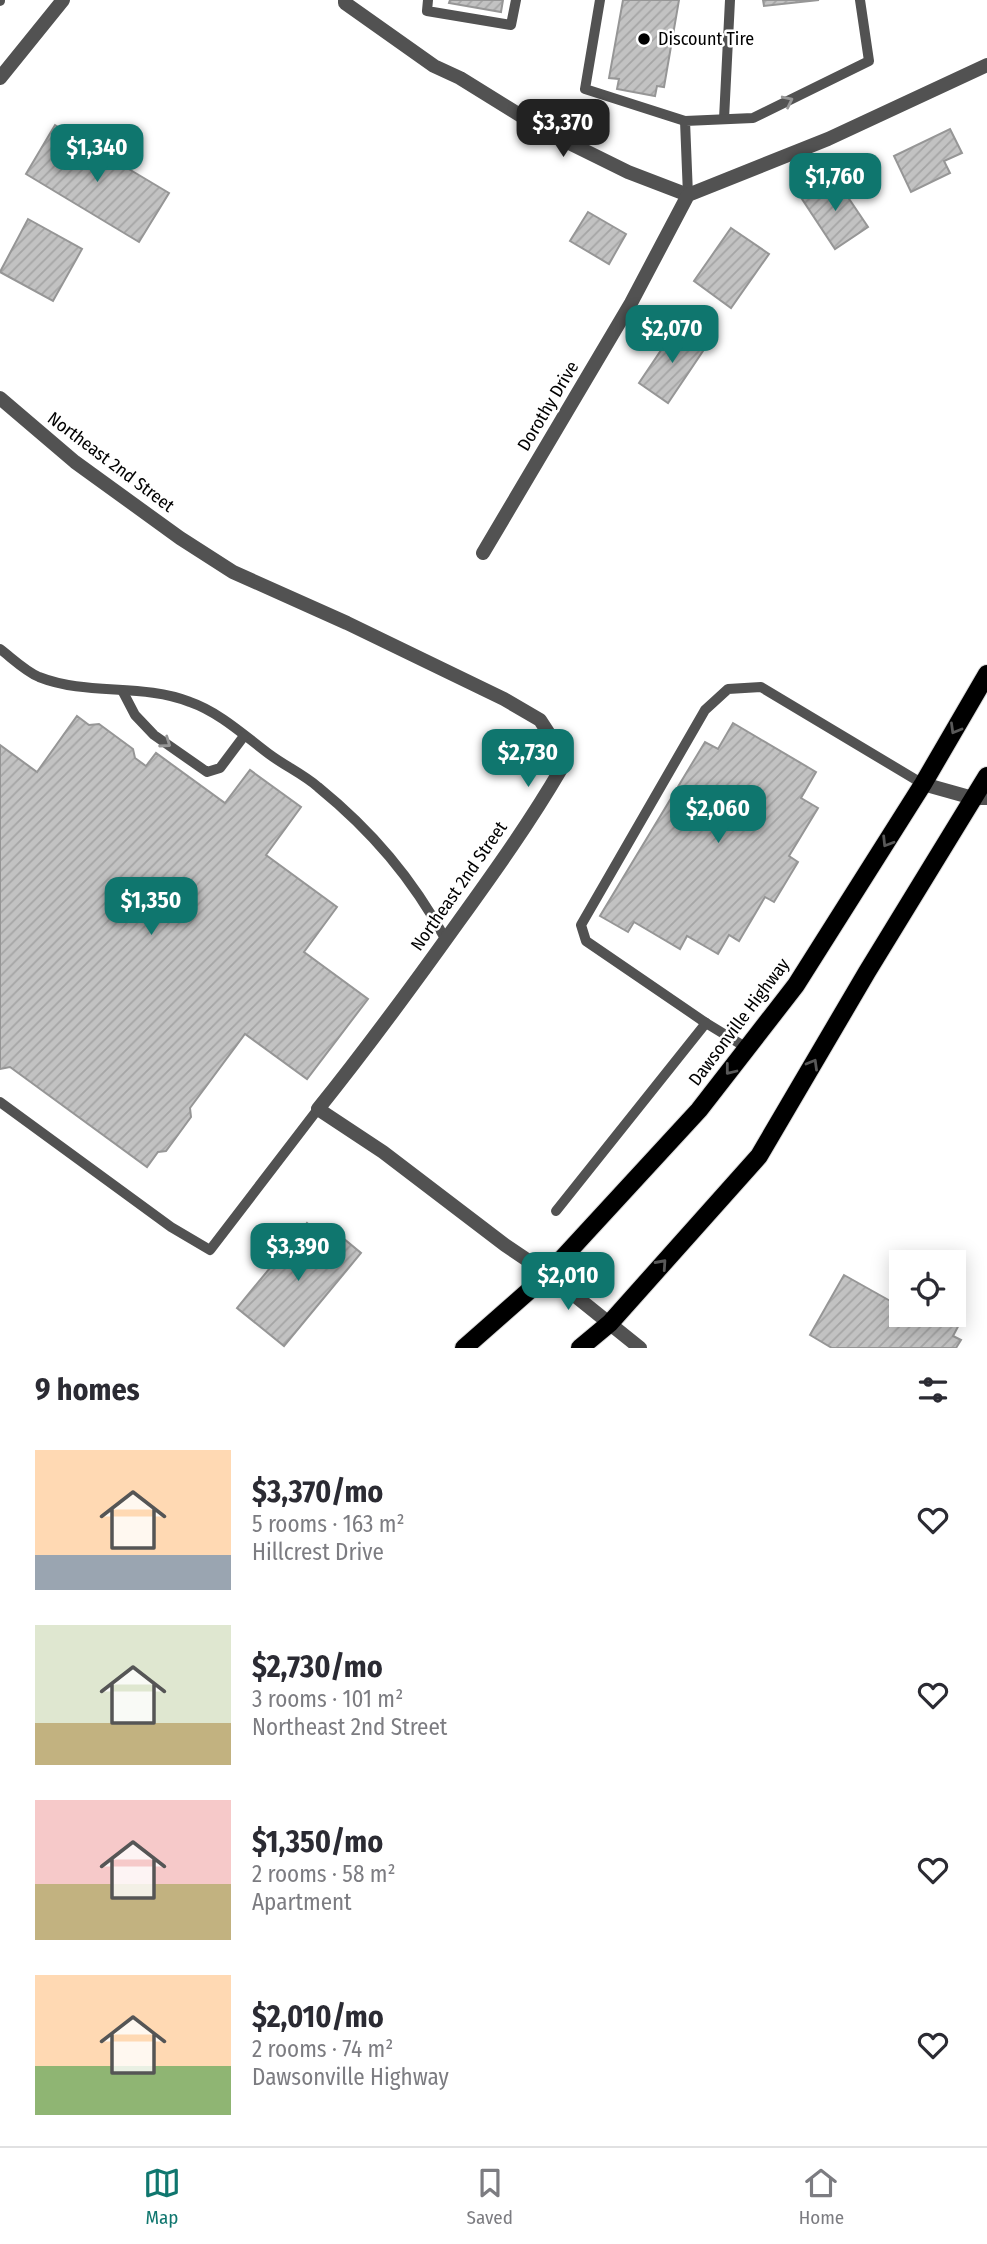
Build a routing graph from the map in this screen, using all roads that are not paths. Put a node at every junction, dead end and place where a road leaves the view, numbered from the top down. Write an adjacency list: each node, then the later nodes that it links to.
1 (63, 0): 9 (street)
2 (345, 0): 12 (street)
3 (428, 0): 4 (lane)
4 (516, 0)
5 (600, 0): 11 (lane)
6 (730, 0): 10 (lane)
7 (860, 0): 10 (lane, one-way to 7)
8 (987, 65): 12 (street)
9 (0, 78)
10 (724, 119): 11 (lane)
11 (685, 121): 12 (lane)
12 (688, 195): 14 (street, Dorothy Drive)
13 (0, 398): 22 (street, Northeast 2nd Street)
14 (483, 553)
15 (0, 649): 17 (lane)
16 (987, 674): 20 (main road, Dawsonville Highway, one-way to 20)
17 (123, 692): 18 (lane); 18 (lane, one-way to 18)
18 (244, 736): 22 (lane)
19 (987, 776): 21 (main road)
20 (923, 785): 21 (street); 23 (lane); 24 (main road, Dawsonville Highway, one-way to 24)
21 (980, 798): 29 (main road, one-way to 21)
22 (446, 940): 26 (street, Northeast 2nd Street)
23 (706, 1023): 24 (lane); 27 (lane)
24 (747, 1048): 28 (main road, Dawsonville Highway, one-way to 28)
25 (0, 1102): 26 (lane)
26 (318, 1109): 28 (street)
27 (556, 1211)
28 (548, 1274): 29 (street); 30 (main road, Dawsonville Highway)
29 (610, 1322): 31 (main road); 32 (street)
30 (464, 1348)
31 (580, 1348)
32 (640, 1348)

